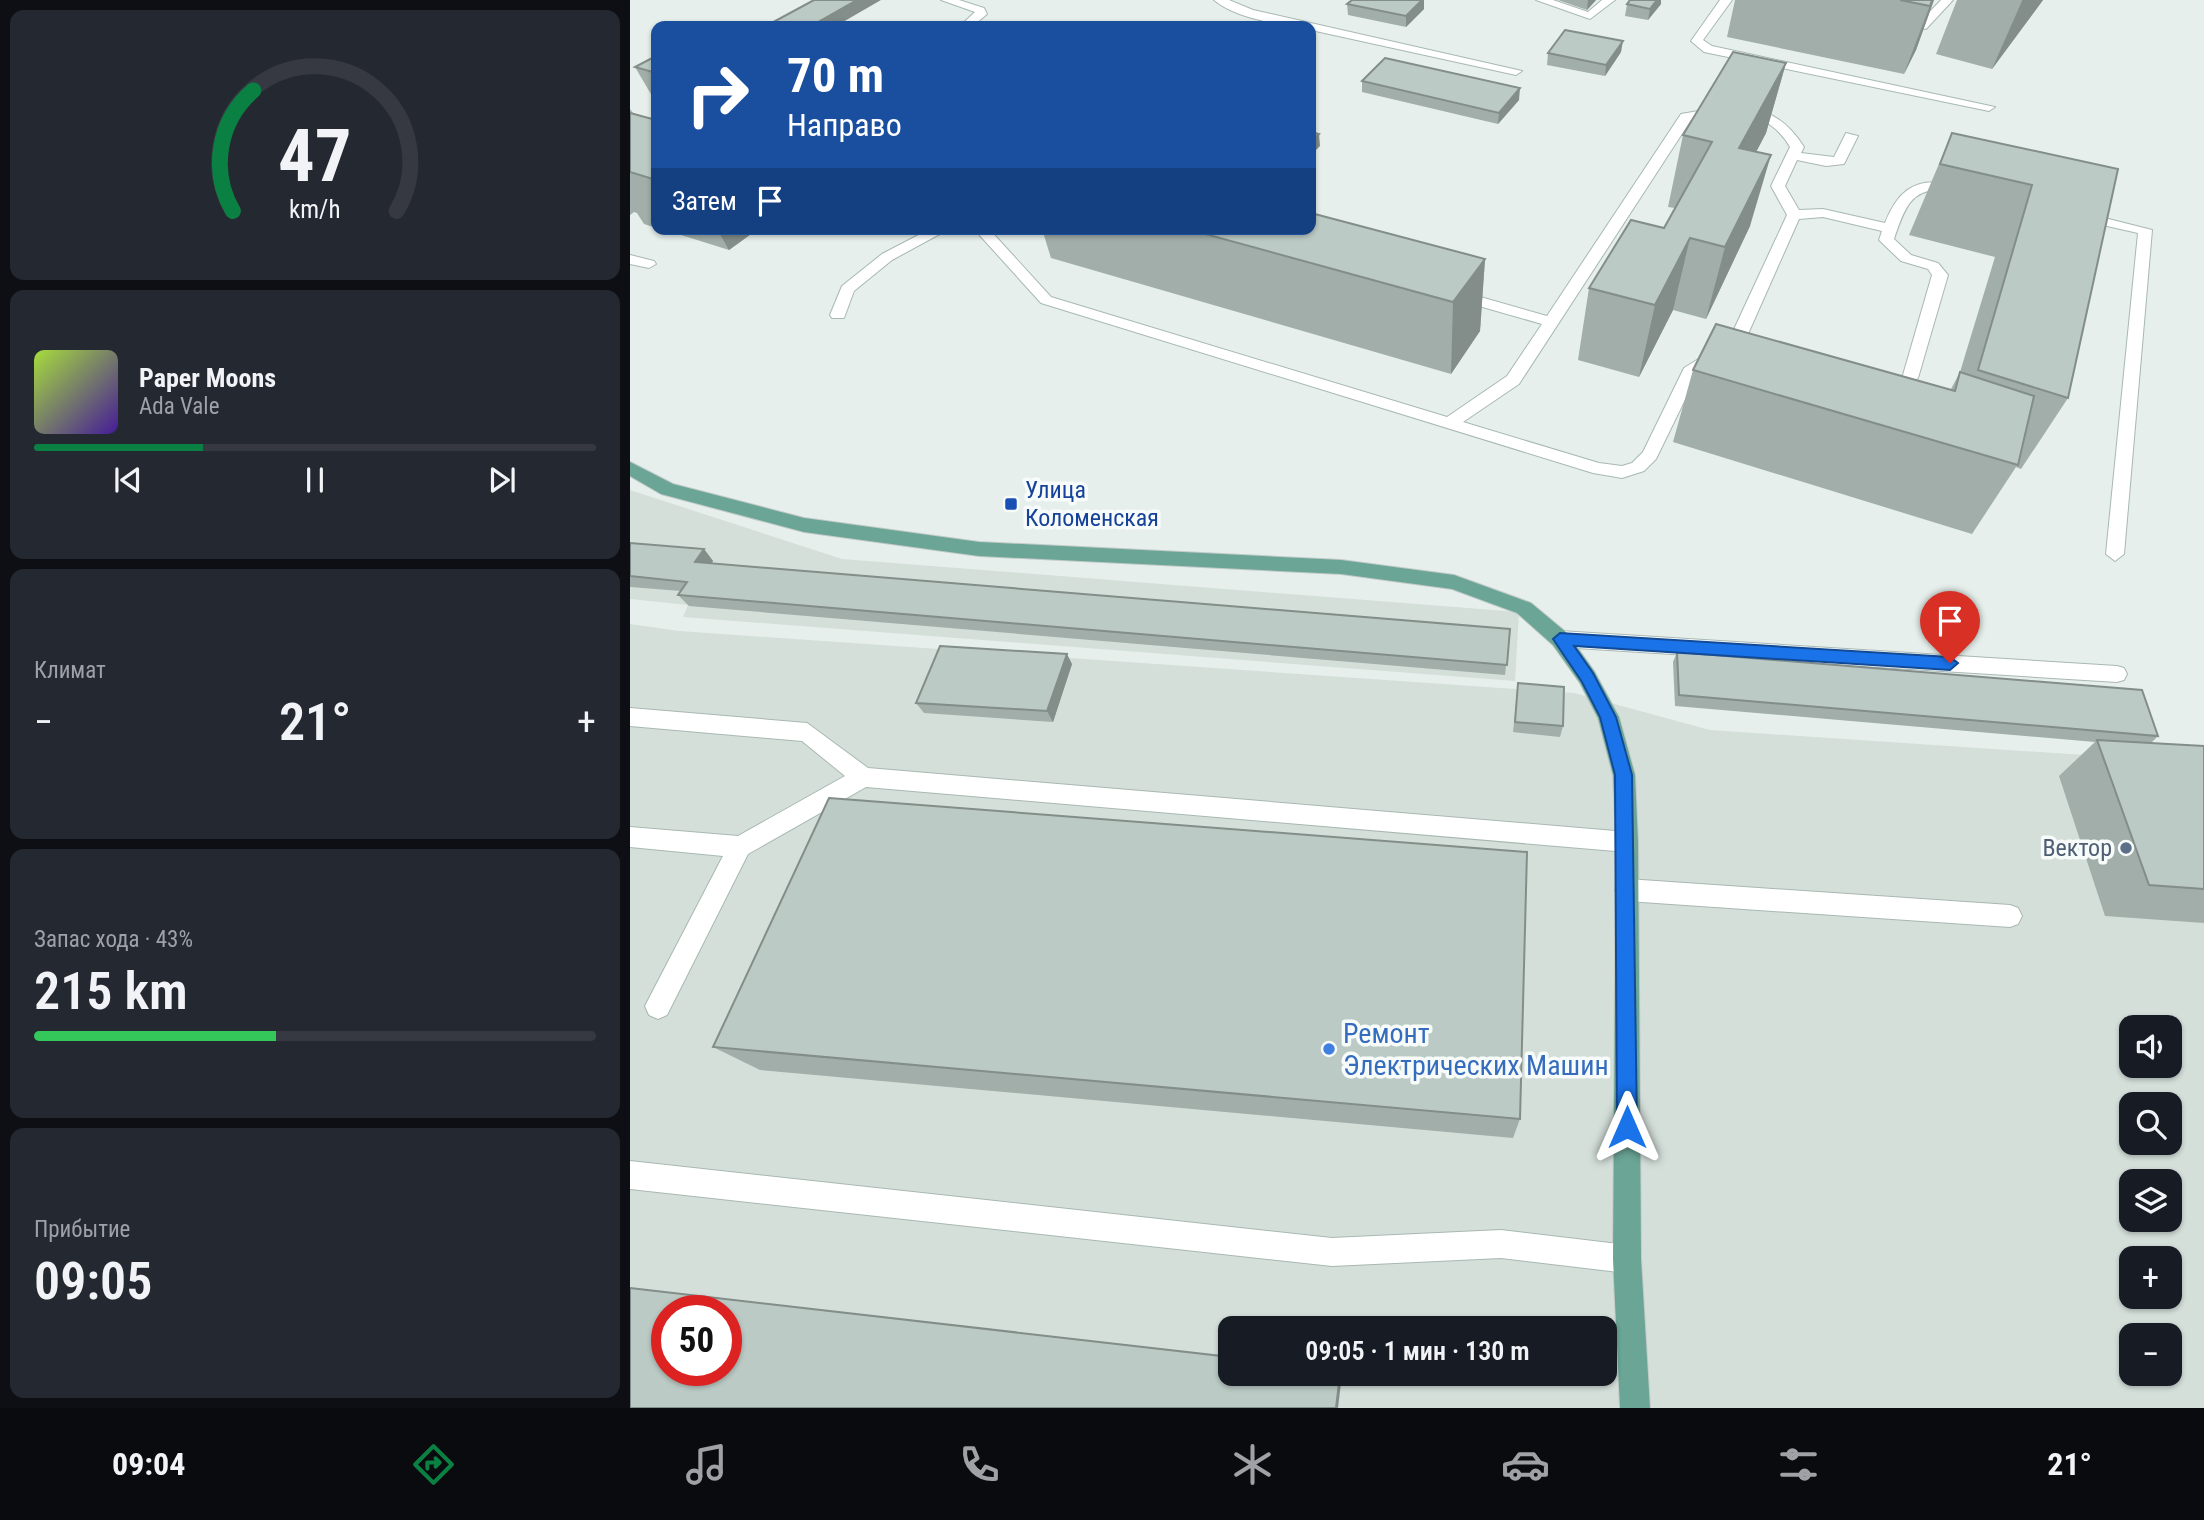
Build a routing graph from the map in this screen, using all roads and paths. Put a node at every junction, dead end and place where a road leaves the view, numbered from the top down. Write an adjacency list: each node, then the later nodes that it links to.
1 (947, 0): 8 (lane)
2 (1220, 0): 9 (lane)
3 (1542, 0): 4 (lane)
4 (1609, 0)
5 (1726, 0): 12 (lane)
6 (1947, 0): 7 (lane)
7 (1885, 20)
8 (972, 21)
9 (1287, 21)
10 (1316, 27): 11 (lane)
11 (1516, 71)
12 (1989, 107)
13 (1851, 136): 14 (lane)
14 (1793, 155): 17 (lane); 25 (lane)
15 (1977, 193): 18 (lane)
16 (2068, 213): 31 (lane)
17 (1794, 215): 18 (lane); 26 (lane)
18 (1890, 228): 28 (lane)
19 (930, 235): 24 (lane)
20 (986, 235): 29 (lane)
21 (630, 259): 22 (lane)
22 (649, 264)
23 (1436, 290): 25 (lane)
24 (838, 315)
25 (1552, 322): 29 (lane)
26 (1703, 364): 27 (lane); 29 (lane)
27 (1729, 371)
28 (1875, 380)
29 (1449, 423)
30 (630, 468): 32 (main road)
31 (2115, 554)
32 (1560, 639): 33 (lane); 37 (main road)
33 (2117, 674)
34 (630, 717): 35 (lane)
35 (863, 777): 37 (lane); 38 (lane)
36 (630, 837): 38 (lane)
37 (1627, 842): 39 (main road)
38 (740, 847): 41 (lane)
39 (1627, 890): 40 (lane); 43 (main road)
40 (2010, 916)
41 (658, 1006)
42 (630, 1175): 43 (lane)
43 (1627, 1259): 44 (main road)
44 (1635, 1408)

